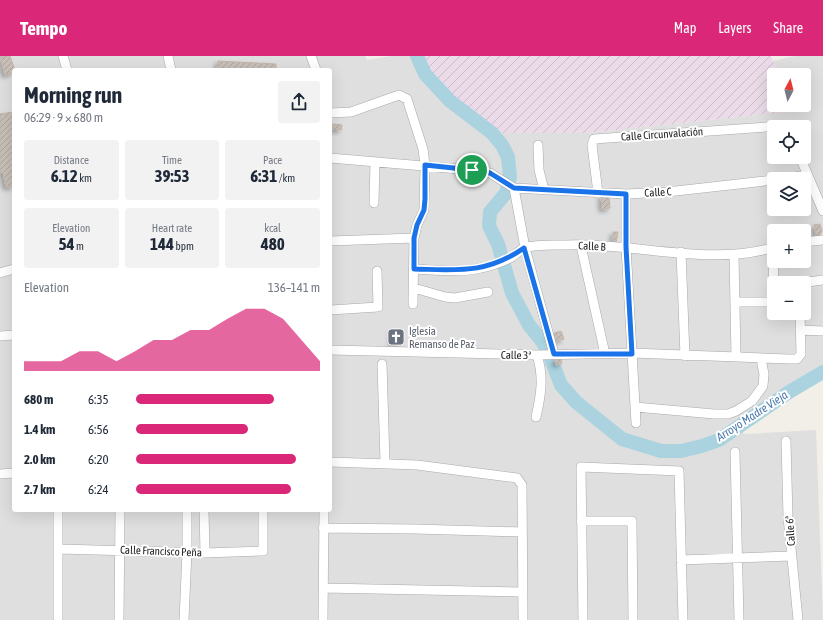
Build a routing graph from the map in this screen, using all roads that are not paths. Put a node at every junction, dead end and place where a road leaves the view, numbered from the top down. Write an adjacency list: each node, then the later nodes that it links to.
1 (63, 56): 4 (street)
2 (168, 56): 5 (street)
3 (311, 56): 6 (street)
4 (66, 68)
5 (171, 68)
6 (315, 68)
7 (332, 113): 12 (street)
8 (767, 127): 17 (street, Calle Circunvalación)
9 (538, 144): 16 (street)
10 (332, 158): 11 (street, Calle C)
11 (374, 162): 12 (street, Calle C); 19 (street)
12 (425, 165): 15 (street, Calle C); 21 (street)
13 (767, 181): 18 (street, Calle C)
14 (811, 184): 20 (street)
15 (514, 188): 16 (street, Calle C); 27 (street)
16 (544, 190): 17 (street, Calle C)
17 (598, 193): 18 (street, Calle C)
18 (626, 194): 26 (street)
19 (374, 203)
20 (823, 211)
21 (414, 238): 23 (street); 33 (street)
22 (823, 240): 24 (street)
23 (332, 241)
24 (811, 241)
25 (580, 246): 26 (street, Calle B); 27 (street, Calle B); 50 (street)
26 (626, 247): 29 (street, Calle B); 51 (street)
27 (524, 248): 33 (street); 49 (street)
28 (767, 249): 30 (street, Calle B)
29 (681, 252): 30 (street, Calle B); 53 (street)
30 (734, 255): 40 (street)
31 (774, 268): 40 (street)
32 (12, 269): 35 (street)
33 (414, 269): 38 (street)
34 (377, 271): 42 (street)
35 (0, 273)
36 (823, 280): 37 (street)
37 (811, 282)
38 (414, 288): 39 (street); 41 (street)
39 (488, 292)
40 (736, 302): 54 (street)
41 (413, 304)
42 (332, 310)
43 (800, 320): 44 (street, Calle 3ª)
44 (800, 330): 45 (street); 55 (street, Calle 3ª)
45 (823, 330)
46 (12, 335): 47 (street)
47 (0, 336)
48 (332, 350): 52 (street, Calle 3ª)
49 (554, 354): 50 (street, Calle 3ª); 52 (street, Calle 3ª)
50 (605, 354): 51 (street, Calle 3ª)
51 (632, 354): 53 (street, Calle 3ª); 57 (street)
52 (539, 355): 58 (street)
53 (685, 356): 54 (street, Calle 3ª)
54 (736, 358): 55 (street, Calle 3ª)
55 (760, 359): 57 (street)
56 (382, 364): 63 (street)
57 (635, 407): 59 (street)
58 (536, 417)
59 (636, 423)
60 (786, 442): 79 (street, Calle 6ª)
61 (735, 452): 80 (street)
62 (332, 462): 63 (street)
63 (385, 462): 74 (street)
64 (12, 473): 65 (street)
65 (0, 474)
66 (58, 512): 75 (street)
67 (120, 512): 76 (street)
68 (187, 512): 77 (street)
69 (204, 512): 78 (street)
70 (263, 512): 78 (street, Calle Francisco Peña)
71 (324, 512): 73 (street)
72 (581, 521): 81 (street); 89 (street); 90 (street)
73 (323, 528): 74 (street); 82 (street)
74 (522, 532): 83 (street)
75 (59, 549): 76 (street, Calle Francisco Peña); 84 (street)
76 (120, 550): 77 (street, Calle Francisco Peña); 85 (street)
77 (187, 552): 78 (street, Calle Francisco Peña); 86 (street)
78 (205, 552)
79 (791, 556): 80 (street); 93 (street, Calle 6ª)
80 (738, 558): 81 (street); 92 (street)
81 (682, 560): 91 (street)
82 (324, 588): 83 (street); 87 (street)
83 (522, 592): 88 (street)
84 (58, 620)
85 (120, 620)
86 (184, 620)
87 (323, 620)
88 (523, 620)
89 (583, 620)
90 (633, 620)
91 (683, 620)
92 (739, 620)
93 (798, 620)

